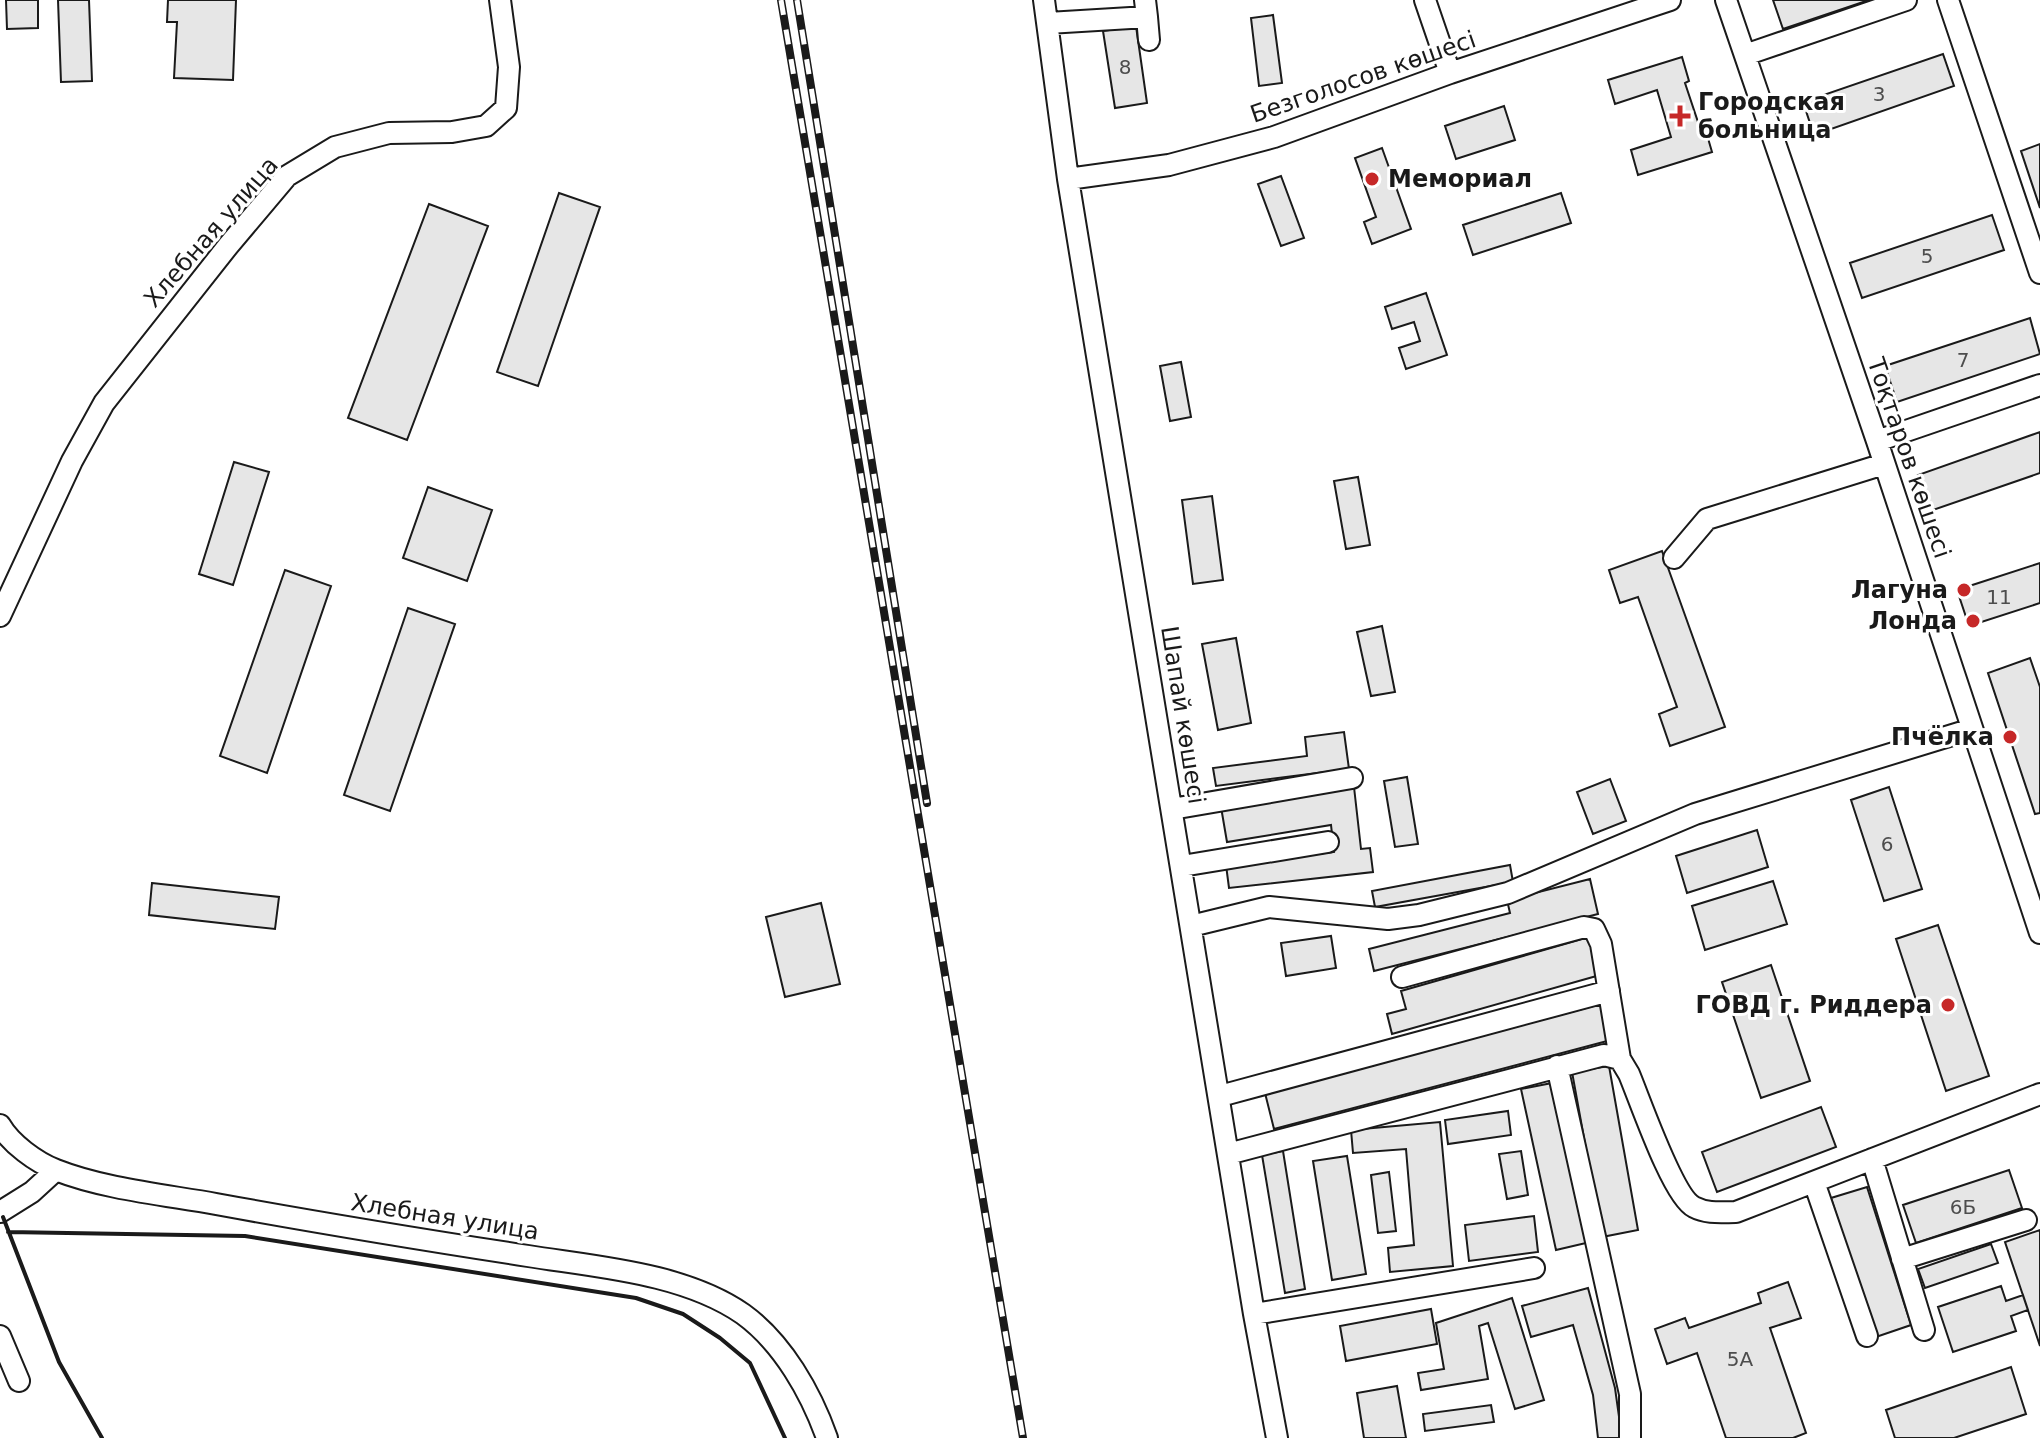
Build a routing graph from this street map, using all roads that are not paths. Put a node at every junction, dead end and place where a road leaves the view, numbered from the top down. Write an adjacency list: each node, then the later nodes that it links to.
1 (500, 0): 19 (street, Хлебная улица)
2 (1044, 0): 9 (street, Шапай көшесі)
3 (1425, 0): 12 (street)
4 (1670, 0): 12 (street, Безголосов көшесі)
5 (1726, 0): 11 (street, Тоқтаров көшесі)
6 (1906, 0): 11 (street)
7 (1948, 0): 14 (street)
8 (1146, 8): 9 (street); 10 (street)
9 (1048, 23): 13 (street, Шапай көшесі)
10 (1149, 40)
11 (1745, 55): 16 (street, Тоқтаров көшесі)
12 (1450, 73): 13 (street, Безголосов көшесі)
13 (1068, 179): 22 (street, Шапай көшесі)
14 (2040, 273)
15 (2040, 385): 16 (street)
16 (1877, 441): 17 (street, Тоқтаров көшесі)
17 (1884, 464): 18 (street); 20 (street, Тоқтаров көшесі)
18 (1674, 558)
19 (0, 616)
20 (1972, 729): 25 (street); 26 (street, Тоқтаров көшесі)
21 (1352, 778): 22 (street)
22 (1172, 809): 24 (street, Шапай көшесі)
23 (1328, 842): 24 (street)
24 (1182, 866): 25 (street, Шапай көшесі)
25 (1191, 926): 32 (street, Шапай көшесі)
26 (2040, 933)
27 (1402, 977): 28 (street)
28 (1609, 991): 29 (street); 32 (street)
29 (1620, 1059): 30 (street); 37 (street)
30 (1557, 1066): 34 (street); 49 (street)
31 (2040, 1094): 35 (street)
32 (1220, 1096): 34 (street, Шапай көшесі)
33 (0, 1125): 36 (street, Хлебная улица)
34 (1228, 1154): 42 (street, Шапай көшесі)
35 (1872, 1159): 37 (street); 40 (street)
36 (56, 1170): 38 (street); 47 (street, Хлебная улица)
37 (1814, 1182): 45 (street)
38 (0, 1212)
39 (2026, 1220): 40 (street)
40 (1902, 1259): 43 (street)
41 (1534, 1268): 42 (street)
42 (1254, 1314): 48 (street, Шапай көшесі)
43 (1924, 1330)
44 (0, 1336): 46 (street)
45 (1867, 1336)
46 (19, 1381)
47 (827, 1438)
48 (1277, 1438)
49 (1630, 1438)

